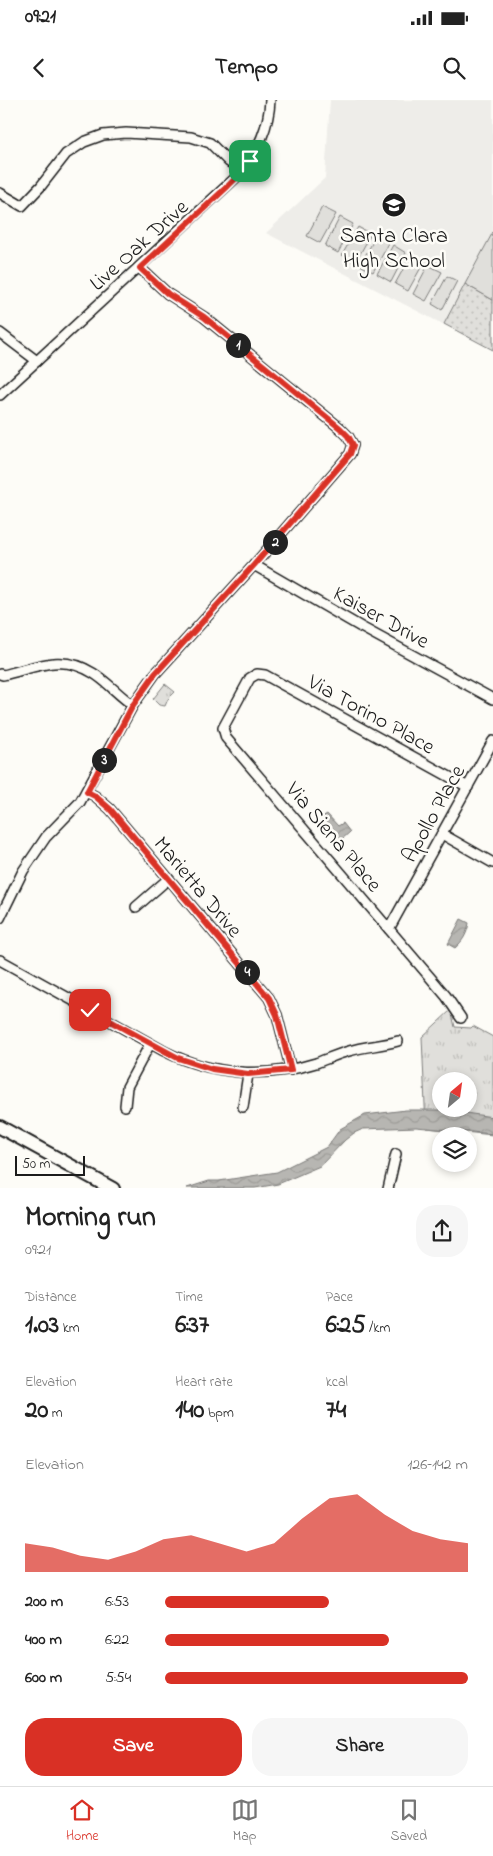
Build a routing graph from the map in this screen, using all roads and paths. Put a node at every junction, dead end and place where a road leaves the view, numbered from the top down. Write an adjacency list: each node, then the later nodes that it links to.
1 (270, 100): 2 (street, Live Oak Drive)
2 (243, 171): 3 (street); 4 (street, Live Oak Drive)
3 (0, 193)
4 (140, 268): 6 (street, Live Oak Drive); 8 (street)
5 (0, 333): 6 (street)
6 (37, 361): 7 (street, Live Oak Drive)
7 (0, 395)
8 (254, 565): 11 (street, Kaiser Drive); 12 (street)
9 (0, 674): 12 (street)
10 (257, 674): 14 (street, Via Torino Place); 21 (street, Via Siena Place)
11 (493, 699)
12 (133, 705): 15 (street)
13 (493, 742): 14 (street, Apollo Place)
14 (468, 787): 16 (street, Apollo Place)
15 (87, 792): 18 (street, Marietta Drive); 20 (street)
16 (442, 834): 17 (street); 21 (street, Apollo Place)
17 (493, 863)
18 (167, 880): 19 (street); 26 (street, Marietta Drive)
19 (136, 907)
20 (0, 918)
21 (389, 929): 23 (street, Via Siena Place)
22 (0, 960): 25 (street)
23 (461, 1018)
24 (398, 1041): 26 (street)
25 (150, 1044): 27 (street); 28 (street)
26 (291, 1070): 27 (street)
27 (248, 1074): 29 (street)
28 (125, 1106)
29 (243, 1107)
30 (0, 1127): 32 (main road)
31 (396, 1154): 33 (street)
32 (113, 1188)
33 (388, 1188)

